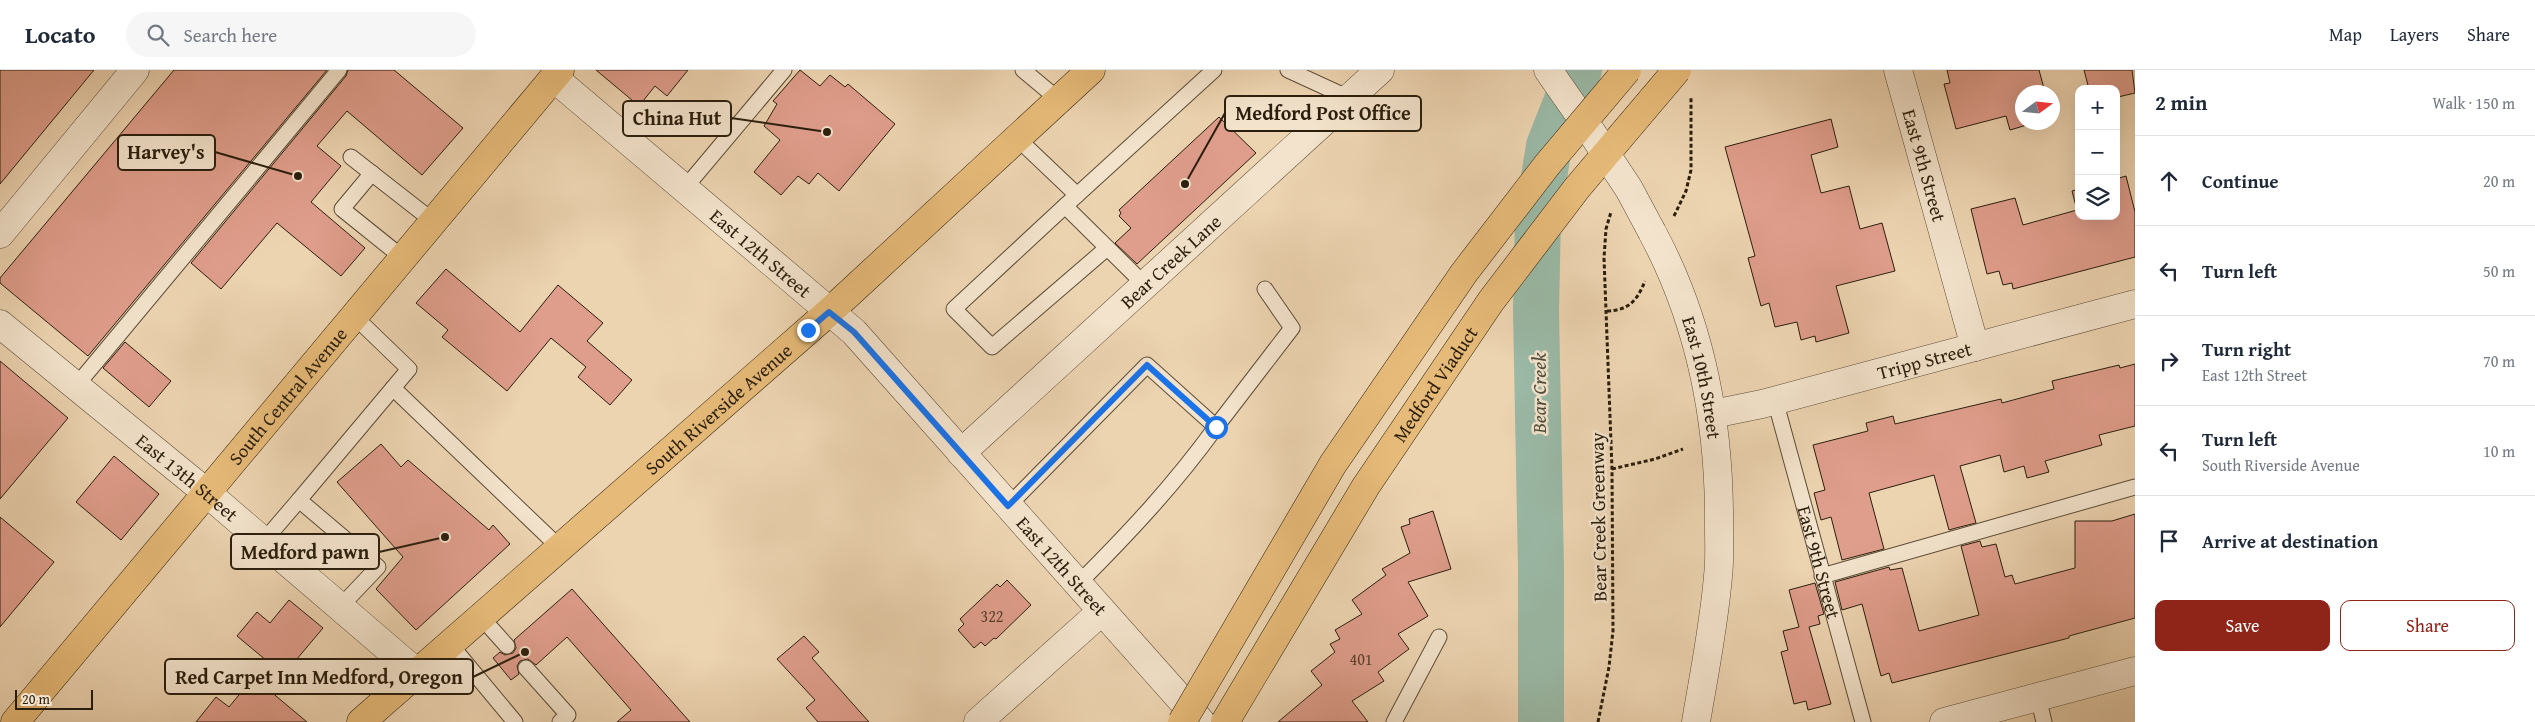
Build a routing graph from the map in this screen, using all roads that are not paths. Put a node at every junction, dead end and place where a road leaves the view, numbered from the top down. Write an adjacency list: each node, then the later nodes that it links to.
1 (135, 70): 23 (street)
2 (339, 70): 33 (lane)
3 (784, 70): 19 (lane)
4 (1023, 70): 15 (lane)
5 (1091, 70): 15 (main road, South Riverside Avenue)
6 (1214, 70): 20 (lane)
7 (1288, 70): 14 (lane)
8 (1380, 70): 14 (street, Bear Creek Lane)
9 (1548, 70): 36 (street, East 10th Street, bridge)
10 (1627, 70): 63 (main road, Medford Viaduct, bridge)
11 (1898, 70): 32 (street, East 9th Street)
12 (553, 73): 19 (street, East 12th Street); 22 (main road, South Central Avenue)
13 (1684, 78): 65 (main road, Medford Viaduct, bridge)
14 (1349, 98): 26 (street, Bear Creek Lane)
15 (1059, 100): 16 (main road, South Riverside Avenue)
16 (1017, 138): 20 (lane); 29 (main road, South Riverside Avenue)
17 (351, 157): 18 (lane)
18 (372, 173): 22 (lane); 25 (lane)
19 (684, 189): 29 (street, East 12th Street)
20 (1077, 195): 21 (lane)
21 (1065, 206): 24 (lane); 24 (lane)
22 (432, 221): 25 (main road, South Central Avenue)
23 (0, 234)
24 (1107, 248): 26 (lane)
25 (403, 258): 30 (main road, South Central Avenue)
26 (1145, 285): 38 (street, Bear Creek Lane)
27 (1265, 289): 37 (lane)
28 (2135, 304): 32 (street, Tripp Street)
29 (829, 312): 38 (street, East 12th Street); 44 (main road, South Riverside Avenue)
30 (354, 316): 34 (lane); 40 (main road, South Central Avenue)
31 (0, 324): 33 (street, East 13th Street)
32 (1975, 347): 35 (street, Tripp Street)
33 (76, 386): 40 (street, East 13th Street)
34 (393, 388): 41 (lane); 44 (lane)
35 (1775, 400): 36 (street, Tripp Street); 45 (lane, East 9th Street)
36 (1713, 414): 67 (street, East 10th Street)
37 (1216, 427): 42 (lane); 46 (lane)
38 (961, 453): 42 (street, East 12th Street)
39 (2135, 487): 45 (lane)
40 (207, 493): 43 (street, East 13th Street); 58 (main road, South Central Avenue)
41 (299, 500): 43 (lane); 47 (lane)
42 (1008, 506): 46 (street, East 12th Street)
43 (263, 542): 47 (street, East 13th Street)
44 (560, 548): 49 (main road, South Riverside Avenue)
45 (1822, 576): 68 (lane, East 9th Street)
46 (1078, 584): 48 (street, East 12th Street)
47 (340, 607): 55 (street, East 13th Street)
48 (1102, 611): 62 (street); 64 (street, East 12th Street)
49 (481, 617): 51 (main road, South Riverside Avenue); 52 (lane)
50 (1440, 637): 66 (lane)
51 (450, 644): 55 (main road, South Riverside Avenue); 60 (lane)
52 (507, 646)
53 (526, 668): 61 (lane)
54 (2135, 671): 56 (street)
55 (417, 673): 59 (main road, South Riverside Avenue)
56 (2041, 709): 57 (street)
57 (1987, 716): 69 (street)
58 (16, 722)
59 (361, 722)
60 (515, 722)
61 (560, 722)
62 (978, 722)
63 (1182, 722)
64 (1201, 722)
65 (1225, 722)
66 (1394, 722)
67 (1696, 722)
68 (1863, 722)
69 (1944, 722)

